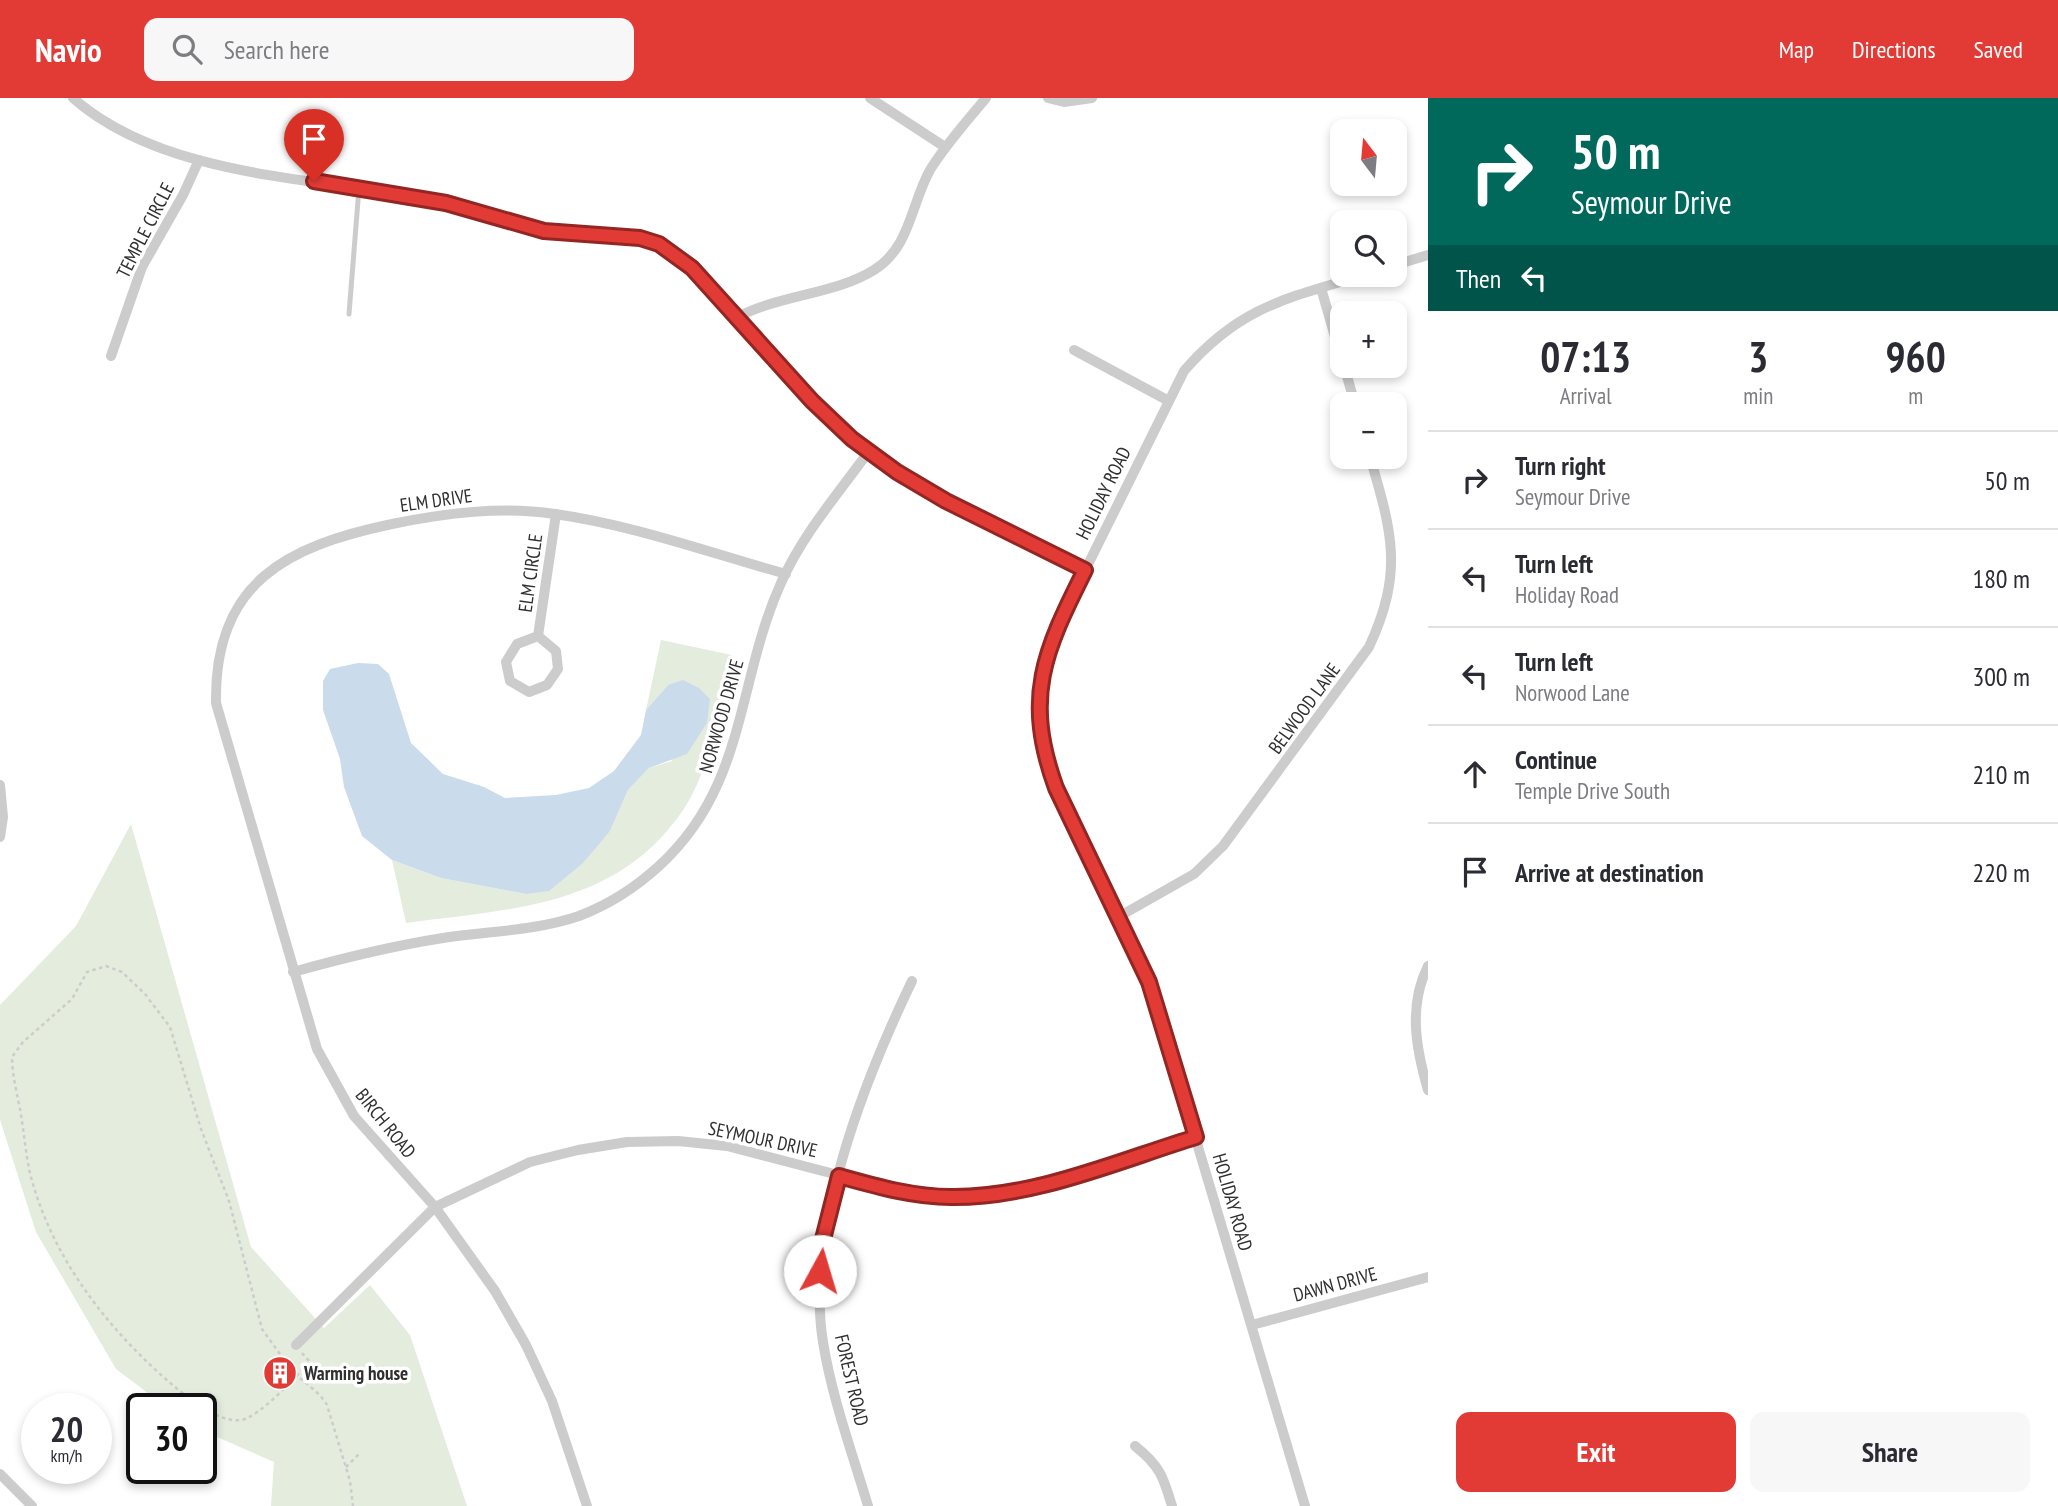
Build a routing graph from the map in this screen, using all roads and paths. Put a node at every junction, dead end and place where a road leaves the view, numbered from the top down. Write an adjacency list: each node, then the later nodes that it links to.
1 (73, 98): 7 (street)
2 (870, 98): 6 (street)
3 (986, 98): 6 (street)
4 (1048, 98): 5 (street)
5 (1092, 98)
6 (945, 147): 14 (street)
7 (199, 160): 8 (street); 17 (street, TEMPLE CIRCLE)
8 (359, 188): 13 (lane); 14 (street)
9 (1428, 256): 10 (street)
10 (1407, 262)
11 (1330, 285): 12 (street, HOLIDAY ROAD)
12 (1321, 288): 15 (street); 18 (street, HOLIDAY ROAD)
13 (349, 314)
14 (738, 317): 19 (street)
15 (1330, 319)
16 (1074, 350): 18 (street)
17 (111, 356)
18 (1167, 400): 22 (street, HOLIDAY ROAD)
19 (869, 451): 22 (street); 23 (street, NORWOOD DRIVE)
20 (1373, 469): 28 (street, BELWOOD LANE)
21 (556, 514): 23 (street, ELM DRIVE); 24 (street, ELM CIRCLE); 25 (street, ELM DRIVE)
22 (1085, 570): 28 (street, HOLIDAY ROAD)
23 (786, 574): 30 (street, NORWOOD DRIVE)
24 (538, 636): 24 (street, ELM CIRCLE)
25 (223, 730): 30 (street, BIRCH ROAD)
26 (0, 785): 27 (street)
27 (0, 837)
28 (1120, 916): 33 (street, HOLIDAY ROAD)
29 (1428, 966): 32 (street)
30 (293, 972): 35 (street, BIRCH ROAD)
31 (912, 982): 34 (street, FOREST ROAD)
32 (1428, 1090)
33 (1196, 1137): 34 (street, SEYMOUR DRIVE); 37 (street, HOLIDAY ROAD)
34 (839, 1176): 35 (street, SEYMOUR DRIVE); 48 (street, FOREST ROAD)
35 (435, 1207): 38 (street, SEYMOUR DRIVE); 47 (street, BIRCH ROAD)
36 (1428, 1277): 37 (street, DAWN DRIVE)
37 (1252, 1325): 50 (street, HOLIDAY ROAD)
38 (296, 1345)
39 (310, 1362): 40 (path)
40 (297, 1375): 40 (path); 43 (path)
41 (1135, 1446): 49 (street)
42 (360, 1453): 43 (path)
43 (346, 1467): 46 (path)
44 (0, 1474): 45 (street)
45 (32, 1506)
46 (353, 1506)
47 (587, 1506)
48 (868, 1506)
49 (1172, 1506)
50 (1305, 1506)

